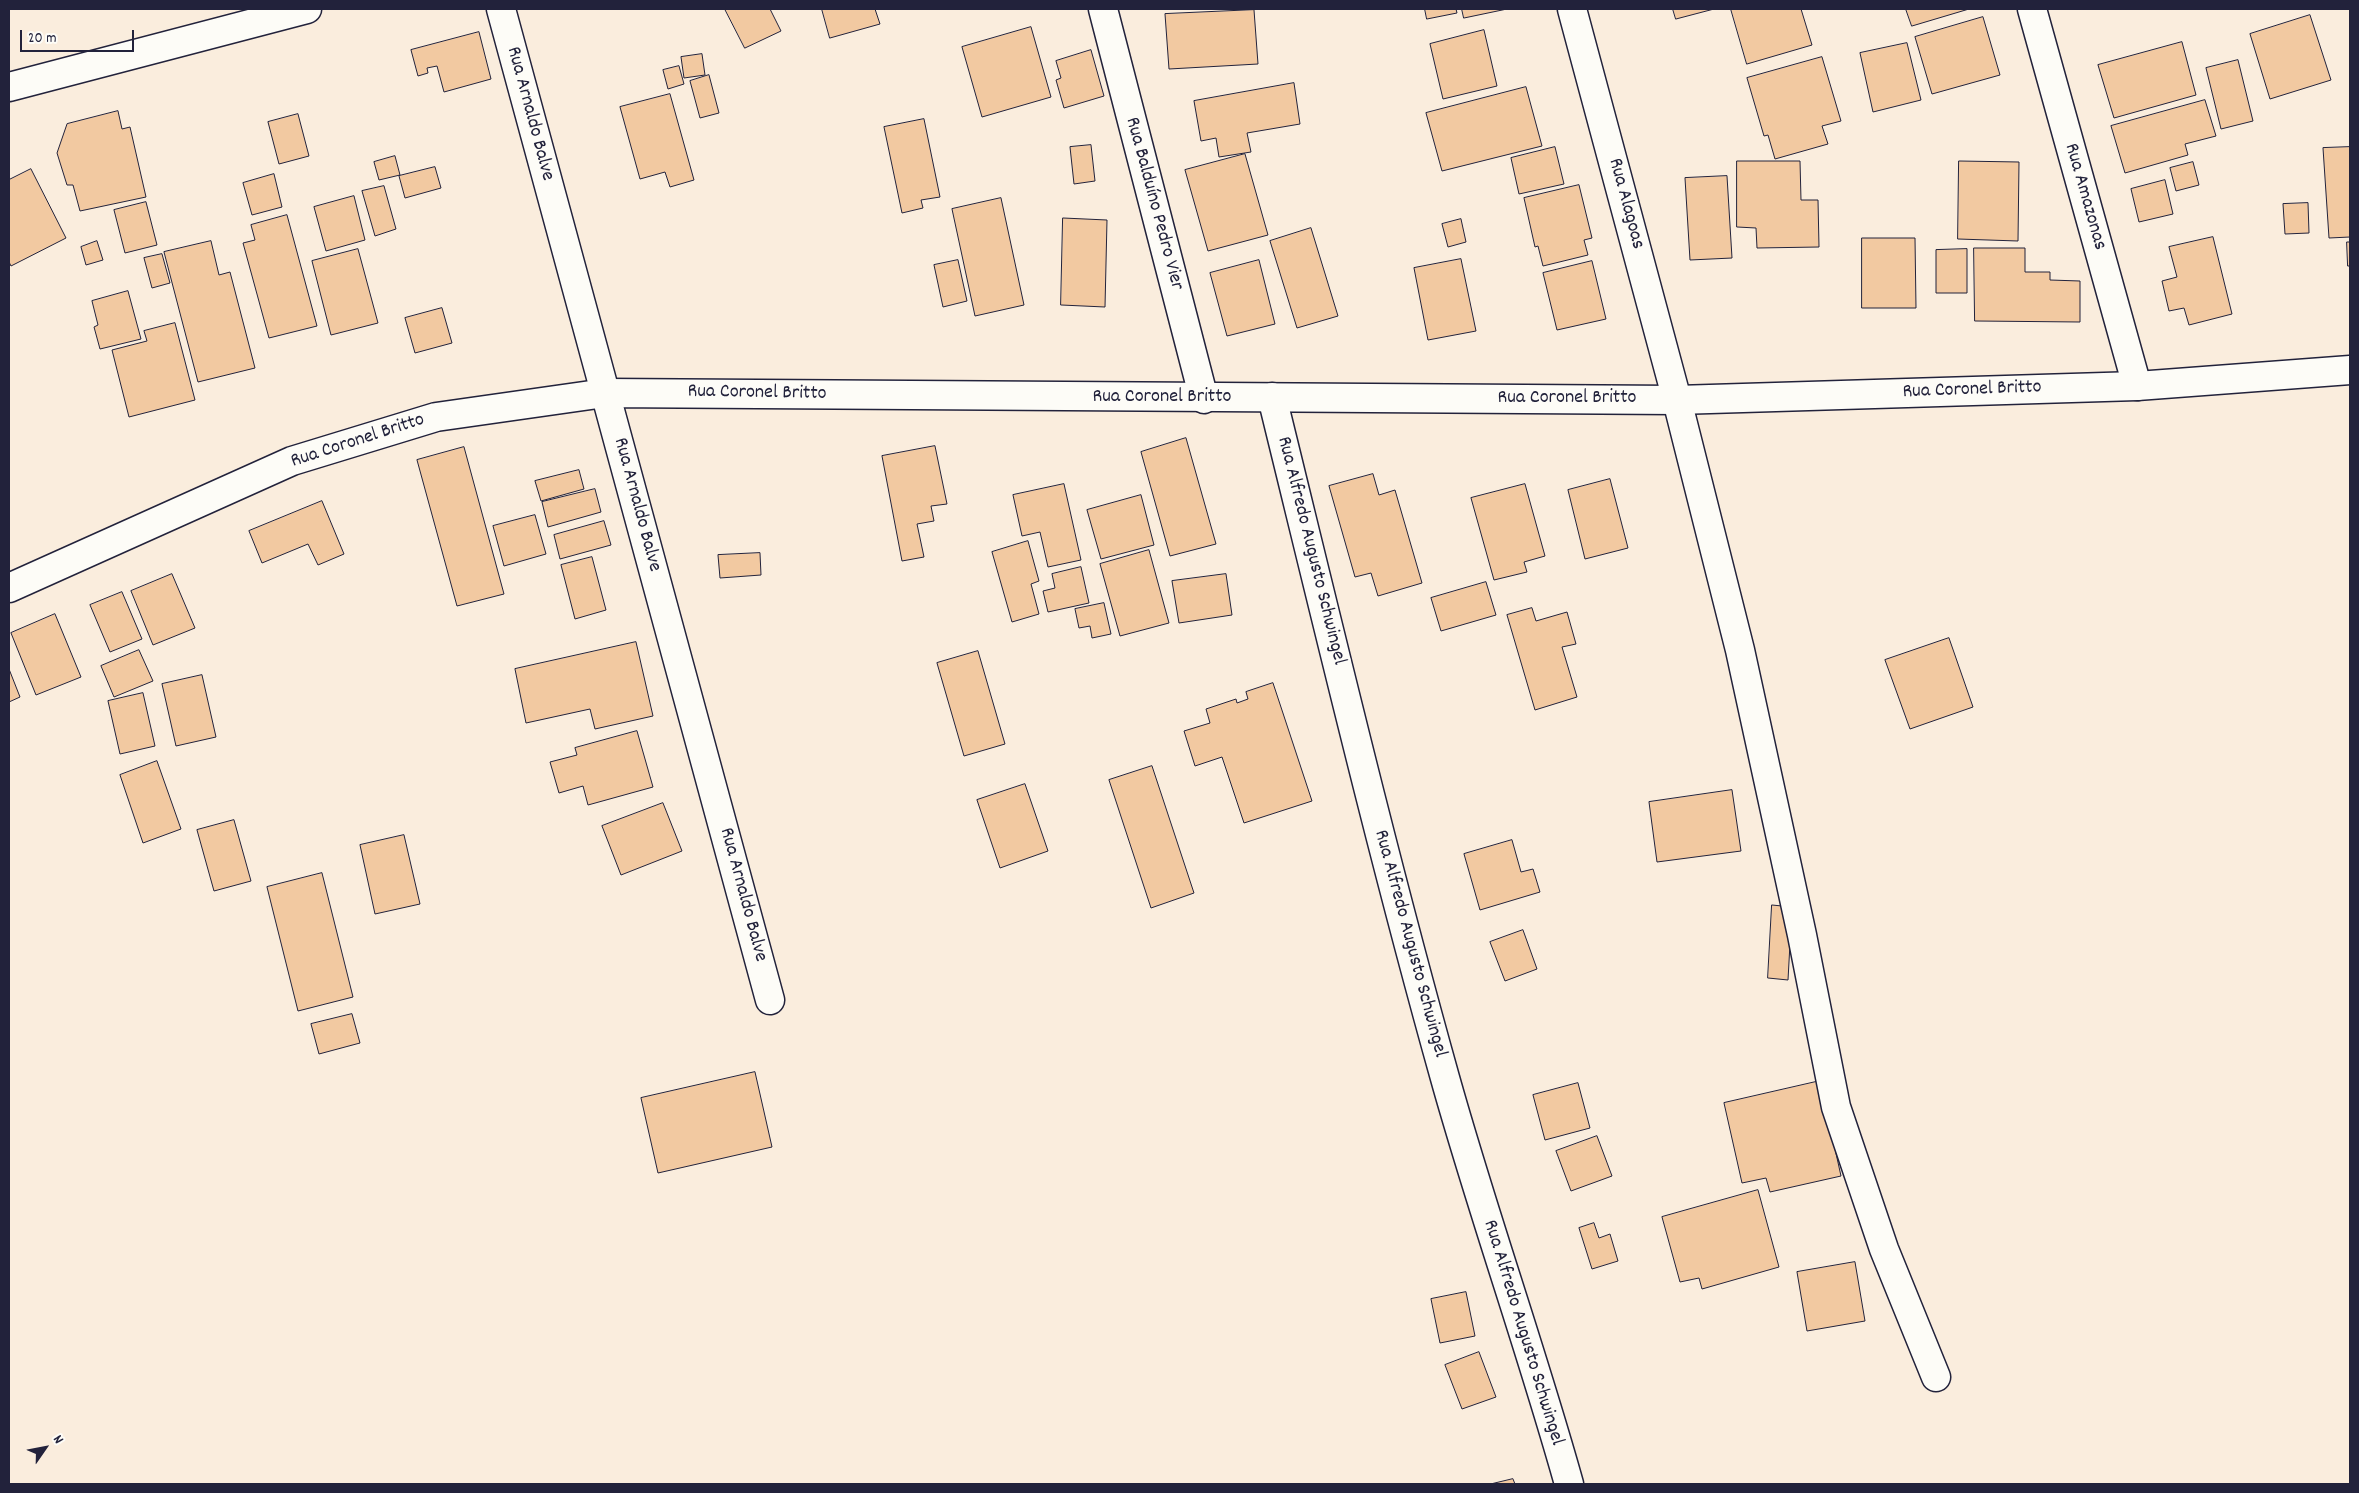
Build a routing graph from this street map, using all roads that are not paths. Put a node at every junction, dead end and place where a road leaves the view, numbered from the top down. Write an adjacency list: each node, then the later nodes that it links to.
1 (307, 9): 6 (street)
2 (501, 9): 9 (street, Rua Arnaldo Balve)
3 (1103, 9): 11 (street, Rua Balduíno Pedro Vier)
4 (1572, 9): 12 (street, Rua Alagoas)
5 (2032, 9): 8 (street, Rua Amazonas)
6 (9, 87)
7 (2350, 370): 8 (street, Rua Coronel Britto)
8 (2137, 386): 12 (street, Rua Coronel Britto)
9 (605, 393): 11 (street, Rua Coronel Britto); 13 (street, Rua Coronel Britto); 14 (street, Rua Arnaldo Balve)
10 (1272, 397): 11 (street, Rua Coronel Britto); 12 (street, Rua Coronel Britto); 16 (street, Rua Alfredo Augusto Schwingel)
11 (1204, 398)
12 (1677, 400): 15 (street, Rua Alagoas)
13 (9, 588)
14 (770, 1000)
15 (1936, 1377)
16 (1569, 1484)

